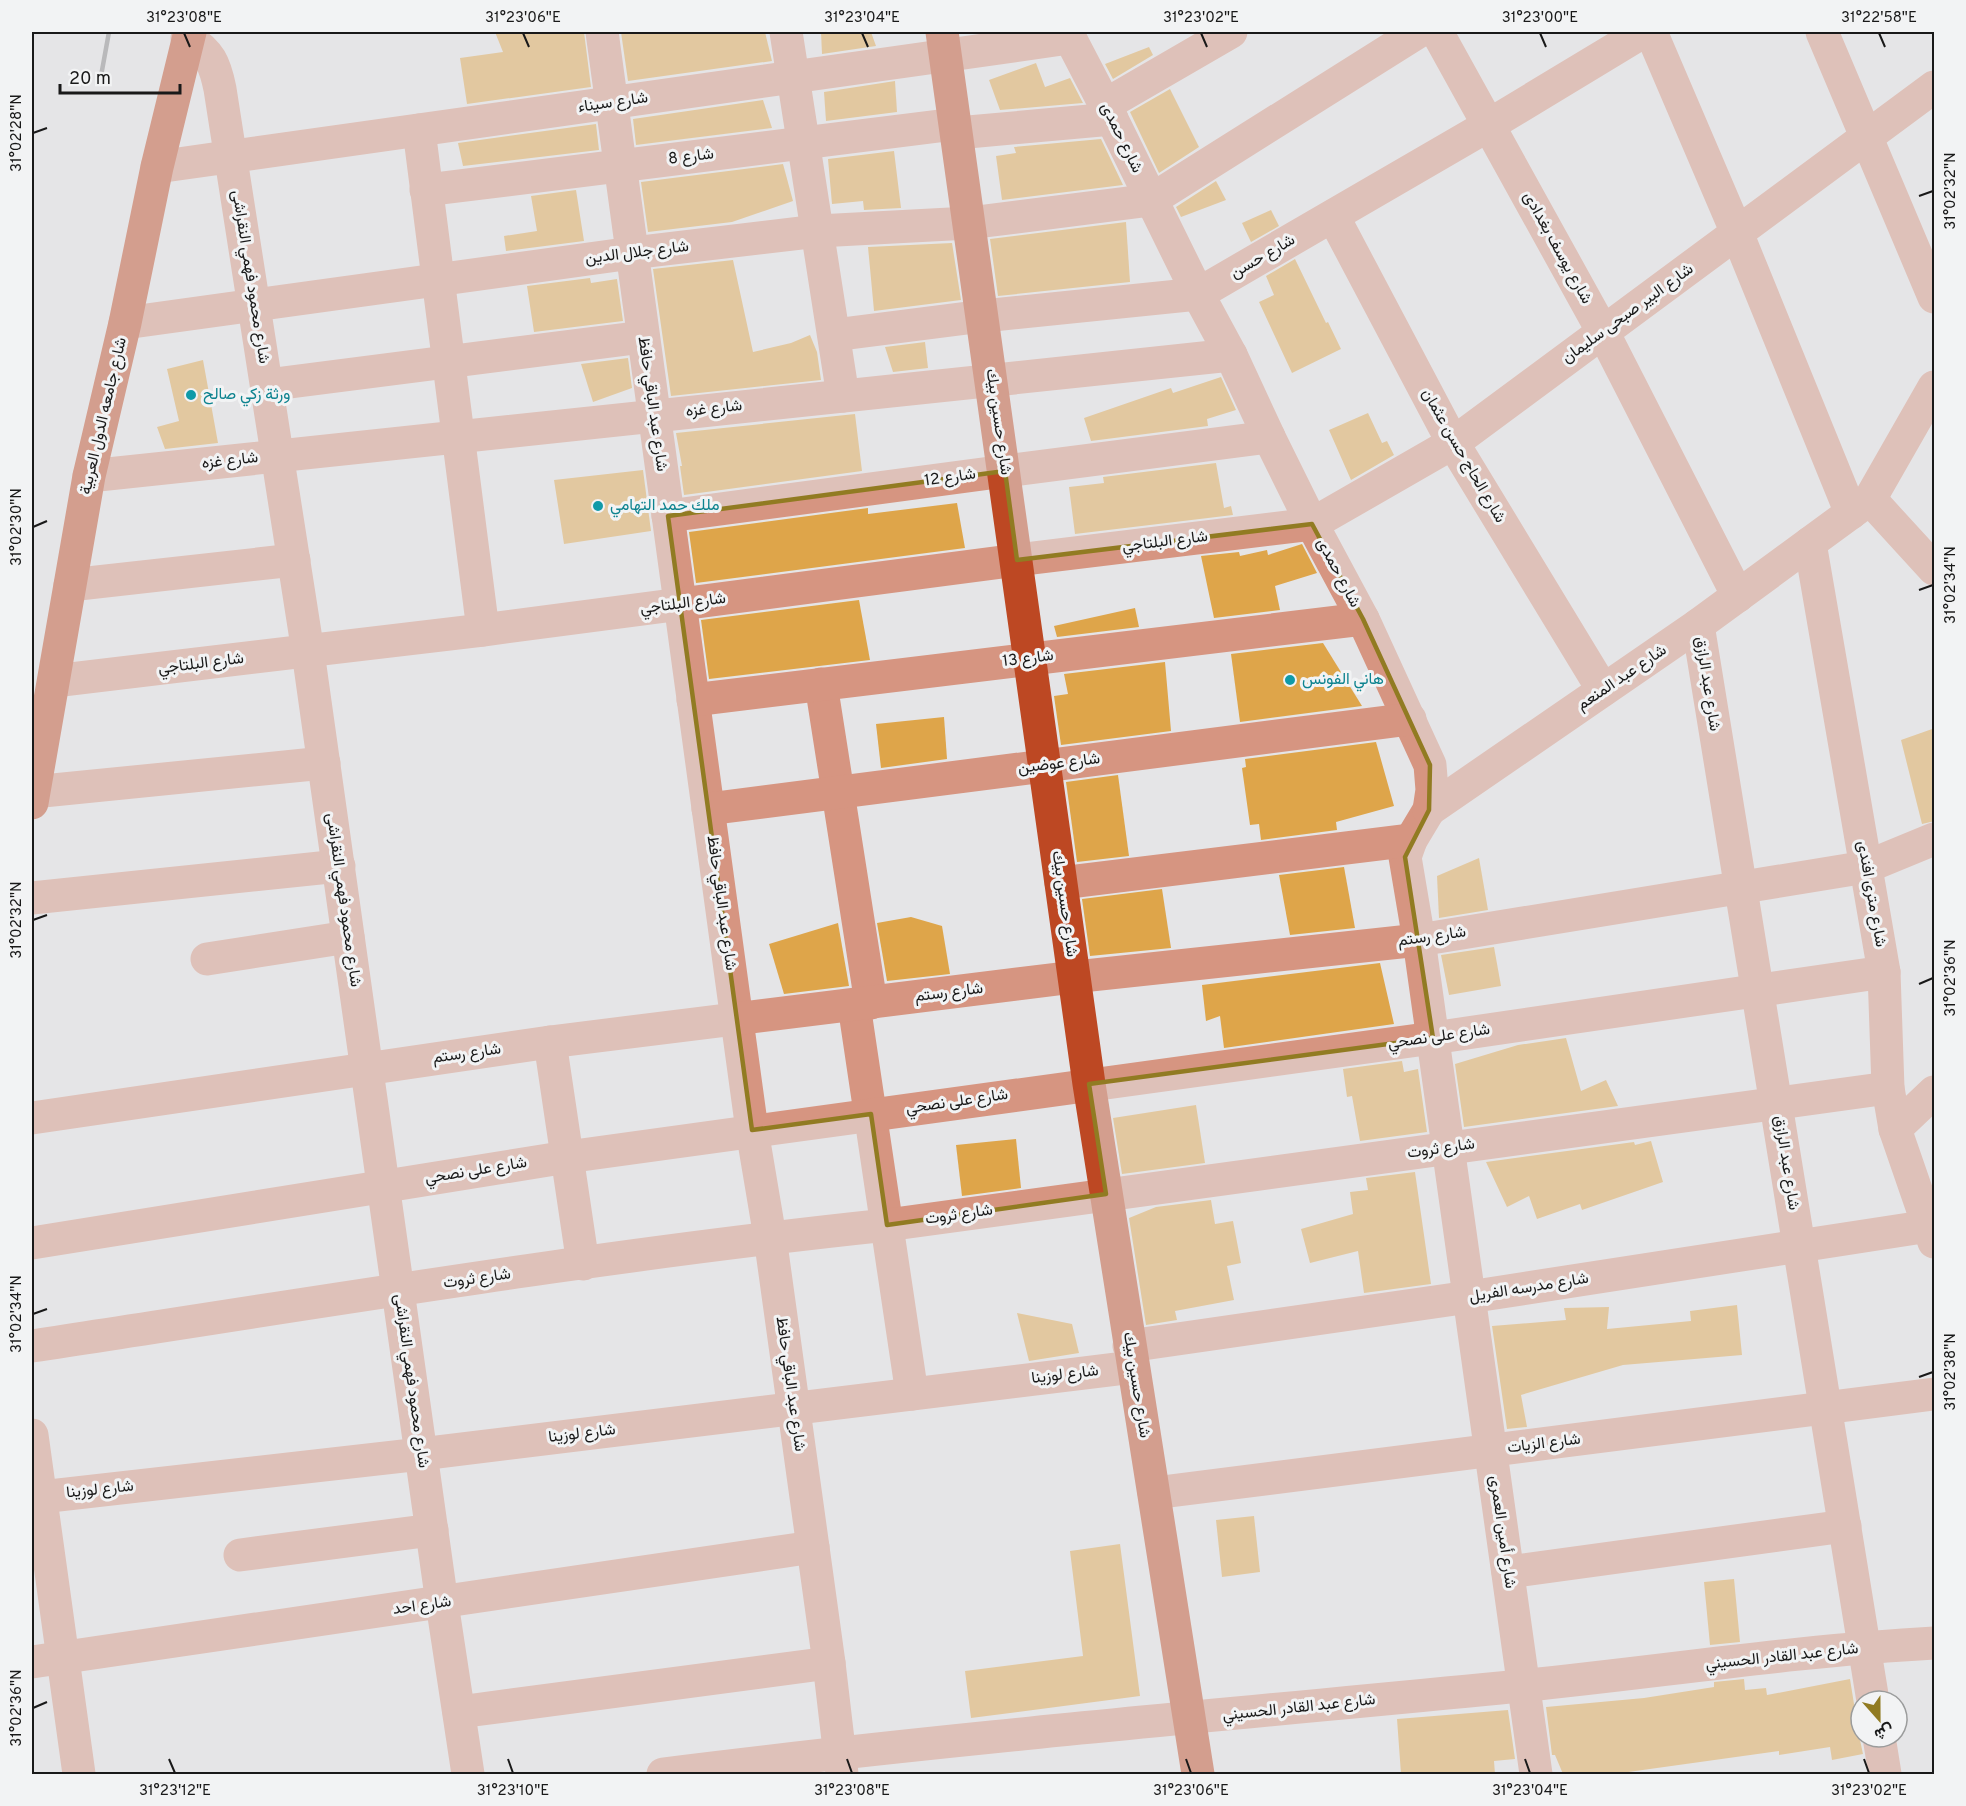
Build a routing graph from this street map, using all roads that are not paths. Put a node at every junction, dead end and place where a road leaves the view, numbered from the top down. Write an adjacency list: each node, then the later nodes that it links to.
1 (602, 32): 14 (street, شارع عبد الباقي حافظ)
2 (786, 32): 12 (street)
3 (1231, 32): 15 (street)
4 (1418, 32): 25 (street)
5 (1437, 32): 16 (street, شارع يوسف بغدادى)
6 (1643, 32): 16 (street, شارع حسن)
7 (1651, 32): 29 (street)
8 (1822, 32): 19 (street)
9 (189, 35): 21 (street, شارع محمود فهمي النقراشى); 23 (main road, شارع جامعه الدول العربية)
10 (1068, 35): 11 (street, شارع سيناء); 15 (street, شارع حمدى)
11 (944, 43): 12 (street, شارع سيناء); 17 (main road, شارع حسين بيك)
12 (794, 77): 14 (street, شارع سيناء); 20 (street)
13 (1935, 87): 19 (street, شارع البير صبحى سليمان)
14 (611, 103): 18 (street, شارع سيناء); 22 (street, شارع عبد الباقي حافظ)
15 (1109, 112): 17 (street, شارع 8); 25 (street, شارع حمدى)
16 (1489, 125): 26 (street, شارع حسن); 37 (street, شارع يوسف بغدادى)
17 (956, 128): 20 (street, شارع 8); 27 (main road, شارع حسين بيك)
18 (419, 130): 21 (street, شارع سيناء); 24 (street)
19 (1867, 137): 29 (street, شارع البير صبحى سليمان); 33 (street)
20 (804, 142): 22 (street, شارع 8); 28 (street)
21 (231, 157): 23 (street, شارع سيناء); 34 (street, شارع محمود فهمي النقراشى)
22 (620, 166): 24 (street, شارع 8); 30 (street, شارع عبد الباقي حافظ)
23 (157, 167): 36 (main road, شارع جامعه الدول العربية)
24 (426, 190): 31 (street)
25 (1151, 200): 27 (street, شارع جلال الدين); 32 (street, شارع حمدى)
26 (1333, 216): 32 (street, شارع حسن); 49 (street, شارع الحاج حسن عثمان)
27 (969, 223): 28 (street, شارع جلال الدين); 35 (main road, شارع حسين بيك)
28 (818, 231): 30 (street, شارع جلال الدين); 38 (street)
29 (1737, 233): 37 (street, شارع البير صبحى سليمان); 53 (street)
30 (632, 253): 31 (street, شارع جلال الدين); 39 (street, شارع عبد الباقي حافظ)
31 (438, 280): 34 (street, شارع جلال الدين); 41 (street)
32 (1198, 294): 35 (street, شارع حسن); 40 (street, شارع حمدى)
33 (1935, 297)
34 (255, 305): 36 (street, شارع جلال الدين); 43 (street, شارع محمود فهمي النقراشى)
35 (983, 316): 38 (street, شارع حسن); 42 (main road, شارع حسين بيك)
36 (125, 323): 52 (main road, شارع جامعه الدول العربية)
37 (1603, 332): 49 (street, شارع البير صبحى سليمان); 61 (street, شارع يوسف بغدادى)
38 (834, 335): 45 (street)
39 (643, 337): 41 (street); 46 (street, شارع عبد الباقي حافظ)
40 (1231, 355): 42 (street, شارع غزه); 48 (street, شارع حمدى)
41 (448, 362): 43 (street); 47 (street)
42 (992, 380): 45 (street, شارع غزه); 51 (main road, شارع حسين بيك)
43 (267, 385): 50 (street, شارع محمود فهمي النقراشى)
44 (1935, 387): 53 (street)
45 (843, 396): 46 (street, شارع غزه)
46 (654, 416): 47 (street, شارع غزه); 54 (street, شارع عبد الباقي حافظ)
47 (457, 436): 50 (street, شارع غزه); 65 (street)
48 (1269, 437): 51 (street, شارع 12); 55 (street, شارع حمدى)
49 (1453, 443): 55 (street, شارع البير صبحى سليمان); 70 (street, شارع الحاج حسن عثمان)
50 (278, 456): 52 (street, شارع غزه); 57 (street, شارع محمود فهمي النقراشى)
51 (1005, 471): 54 (street, شارع 12); 58 (main road, شارع حسين بيك)
52 (89, 476): 60 (main road, شارع جامعه الدول العربية)
53 (1860, 506): 56 (street, شارع عبد المنعم); 59 (street)
54 (668, 516): 62 (street, شارع عبد الباقي حافظ)
55 (1312, 524): 58 (street, شارع البلتاجي); 63 (street, شارع حمدى)
56 (1810, 543): 61 (street, شارع عبد المنعم); 82 (street, شارع مترى افندى)
57 (294, 560): 60 (street); 66 (street, شارع محمود فهمي النقراشى)
58 (1017, 560): 62 (street, شارع البلتاجي); 67 (main road, شارع حسين بيك)
59 (1935, 569)
60 (70, 585): 68 (main road, شارع جامعه الدول العربية)
61 (1738, 596): 64 (street, شارع عبد المنعم)
62 (680, 604): 65 (street, شارع البلتاجي); 71 (street, شارع عبد الباقي حافظ)
63 (1363, 619): 67 (street, شارع 13); 72 (street, شارع حمدى)
64 (1698, 626): 70 (street, شارع عبد المنعم); 84 (street, شارع عبد الرازق)
65 (483, 630): 66 (street, شارع البلتاجي)
66 (308, 652): 68 (street, شارع البلتاجي); 73 (street, شارع محمود فهمي النقراشى)
67 (1030, 659): 69 (street, شارع 13); 74 (main road, شارع حسين بيك)
68 (54, 681): 76 (main road, شارع جامعه الدول العربية)
69 (821, 684): 71 (street, شارع 13); 75 (street)
70 (1604, 690): 78 (street, شارع عبد المنعم)
71 (693, 700): 77 (street, شارع عبد الباقي حافظ)
72 (1410, 719): 74 (street, شارع عوضين); 78 (street, شارع حمدى)
73 (324, 763): 76 (street); 81 (street, شارع محمود فهمي النقراشى)
74 (1045, 766): 75 (street, شارع عوضين); 83 (main road, شارع حسين بيك)
75 (838, 792): 77 (street, شارع عوضين); 92 (street)
76 (32, 798)
77 (708, 809): 93 (street, شارع عبد الباقي حافظ)
78 (1429, 810): 80 (street, شارع حمدى)
79 (1935, 839): 82 (street, شارع رستم)
80 (1411, 840): 83 (street); 87 (street, شارع حمدى)
81 (339, 866): 85 (street); 86 (street, شارع محمود فهمي النقراشى)
82 (1866, 867): 84 (street, شارع رستم); 89 (street, شارع مترى افندى)
83 (1061, 883): 90 (main road, شارع حسين بيك)
84 (1741, 887): 87 (street, شارع رستم); 91 (street, شارع عبد الرازق)
85 (32, 898)
86 (348, 937): 88 (street); 96 (street, شارع محمود فهمي النقراشى)
87 (1419, 939): 90 (street, شارع رستم); 94 (street, شارع حمدى)
88 (207, 959)
89 (1884, 972): 91 (street, شارع على نصحي); 98 (street, شارع مترى افندى)
90 (1074, 977): 92 (street, شارع رستم); 97 (main road, شارع حسين بيك)
91 (1757, 991): 94 (street, شارع على نصحي); 100 (street, شارع عبد الرازق)
92 (863, 1004): 93 (street, شارع رستم); 101 (street)
93 (737, 1019): 95 (street, شارع رستم); 104 (street, شارع عبد الباقي حافظ)
94 (1432, 1038): 97 (street, شارع على نصحي); 105 (street, شارع حمدى)
95 (550, 1042): 96 (street, شارع رستم); 106 (street)
96 (367, 1068): 102 (street, شارع رستم); 107 (street, شارع محمود فهمي النقراشى)
97 (1089, 1084): 101 (street, شارع على نصحي); 108 (main road, شارع حسين بيك)
98 (1888, 1088): 100 (street, شارع ثروت); 103 (street, شارع مترى افندى)
99 (1935, 1092): 103 (street)
100 (1776, 1103): 105 (street, شارع ثروت); 113 (street, شارع عبد الرازق)
101 (871, 1114): 104 (street, شارع على نصحي); 109 (street)
102 (32, 1118)
103 (1894, 1129): 110 (street, شارع مترى افندى)
104 (752, 1130): 106 (street, شارع على نصحي); 111 (street, شارع عبد الباقي حافظ)
105 (1448, 1148): 108 (street, شارع ثروت); 116 (street, شارع أمين العمرى)
106 (567, 1157): 107 (street, شارع على نصحي); 114 (street)
107 (383, 1185): 112 (street, شارع على نصحي); 115 (street, شارع محمود فهمي النقراشى)
108 (1106, 1194): 109 (street, شارع ثروت); 118 (main road, شارع حسين بيك)
109 (887, 1225): 111 (street, شارع ثروت); 119 (street)
110 (1932, 1234): 113 (street, شارع مدرسه الفريل)
111 (770, 1238): 114 (street, شارع ثروت); 121 (street, شارع عبد الباقي حافظ)
112 (32, 1243)
113 (1799, 1246): 116 (street, شارع مدرسه الفريل); 122 (street, شارع عبد الرازق)
114 (583, 1264): 115 (street, شارع ثروت)
115 (398, 1290): 117 (street, شارع ثروت); 125 (street, شارع محمود فهمي النقراشى)
116 (1469, 1297): 118 (street, شارع مدرسه الفريل); 124 (street, شارع أمين العمرى)
117 (32, 1346)
118 (1131, 1356): 119 (street, شارع لوزينا); 126 (main road, شارع حسين بيك)
119 (912, 1394): 121 (street, شارع لوزينا)
120 (1935, 1394): 122 (street, شارع الزيات)
121 (793, 1408): 125 (street, شارع لوزينا); 130 (street, شارع عبد الباقي حافظ)
122 (1826, 1408): 124 (street, شارع الزيات); 128 (street, شارع عبد الرازق)
123 (32, 1435): 127 (street)
124 (1491, 1450): 126 (street, شارع الزيات); 132 (street, شارع أمين العمرى)
125 (421, 1454): 127 (street, شارع لوزينا); 129 (street, شارع محمود فهمي النقراشى)
126 (1154, 1493): 141 (main road, شارع حسين بيك)
127 (36, 1497): 136 (street)
128 (1845, 1526): 132 (street); 135 (street, شارع عبد الرازق)
129 (432, 1530): 131 (street); 133 (street, شارع محمود فهمي النقراشى)
130 (813, 1547): 133 (street, شارع احد); 137 (street, شارع عبد الباقي حافظ)
131 (240, 1555)
132 (1508, 1572): 138 (street, شارع أمين العمرى)
133 (442, 1603): 136 (street, شارع احد); 140 (street, شارع محمود فهمي النقراشى)
134 (1935, 1643): 135 (street, شارع عبد القادر الحسيني)
135 (1864, 1647): 138 (street, شارع عبد القادر الحسيني); 139 (street, شارع عبد الرازق)
136 (47, 1660): 144 (street)
137 (830, 1663): 140 (street); 143 (street, شارع عبد الباقي حافظ)
138 (1523, 1686): 141 (street, شارع عبد القادر الحسيني); 148 (street, شارع أمين العمرى)
139 (1871, 1689)
140 (459, 1712): 145 (street, شارع محمود فهمي النقراشى)
141 (1190, 1718): 143 (street, شارع عبد القادر الحسيني); 147 (main road, شارع حسين بيك)
142 (1881, 1749): 149 (street)
143 (841, 1763): 146 (street, شارع عبد القادر الحسيني)
144 (79, 1774)
145 (468, 1774)
146 (663, 1774)
147 (1198, 1774)
148 (1536, 1774)
149 (1885, 1774)

